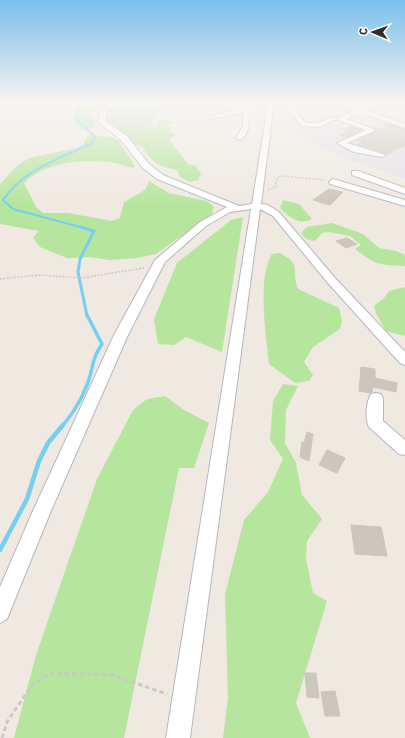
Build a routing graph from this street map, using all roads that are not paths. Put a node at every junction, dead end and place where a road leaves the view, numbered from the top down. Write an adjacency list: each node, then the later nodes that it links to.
1 (123, 137): 10 (street)
2 (268, 137): 8 (street)
3 (354, 137): 4 (street)
4 (382, 155)
5 (355, 172): 7 (street)
6 (334, 182): 9 (street)
7 (405, 191)
8 (257, 199): 10 (street); 11 (street); 15 (street)
9 (405, 203)
10 (237, 208): 14 (street)
11 (405, 360)
12 (376, 398): 13 (street)
13 (405, 449)
14 (0, 612)
15 (178, 738)

